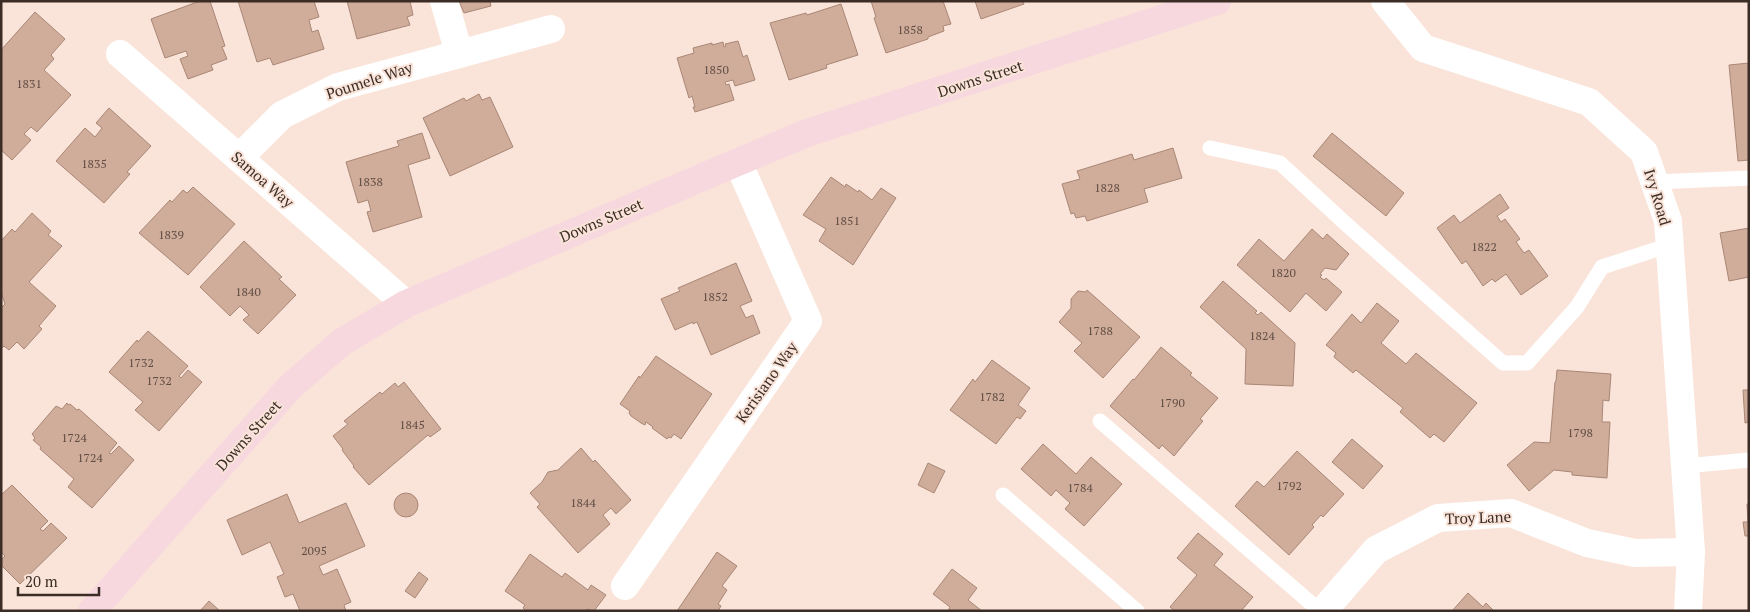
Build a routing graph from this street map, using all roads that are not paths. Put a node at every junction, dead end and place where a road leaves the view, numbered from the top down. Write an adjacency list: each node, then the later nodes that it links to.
1 (444, 1): 5 (street)
2 (1218, 1): 9 (main road, Downs Street)
3 (1385, 1): 11 (street, Ivy Road)
4 (551, 29): 5 (street, Poumele Way)
5 (459, 53): 8 (street, Poumele Way)
6 (120, 54): 8 (street, Samoa Way)
7 (1210, 148): 12 (lane)
8 (239, 158): 13 (street, Samoa Way)
9 (738, 162): 13 (main road, Downs Street); 19 (street, Kerisiano Way)
10 (1749, 178): 11 (lane)
11 (1654, 182): 12 (street, Ivy Road)
12 (1670, 245): 16 (street, Ivy Road)
13 (406, 304): 20 (main road, Downs Street)
14 (1100, 421): 22 (lane)
15 (1749, 460): 16 (lane)
16 (1685, 466): 18 (street, Ivy Road)
17 (1003, 495): 21 (lane)
18 (1691, 552): 22 (street, Troy Lane); 23 (street, Ivy Road)
19 (625, 586)
20 (92, 611)
21 (1137, 611)
22 (1321, 611)
23 (1688, 611)

